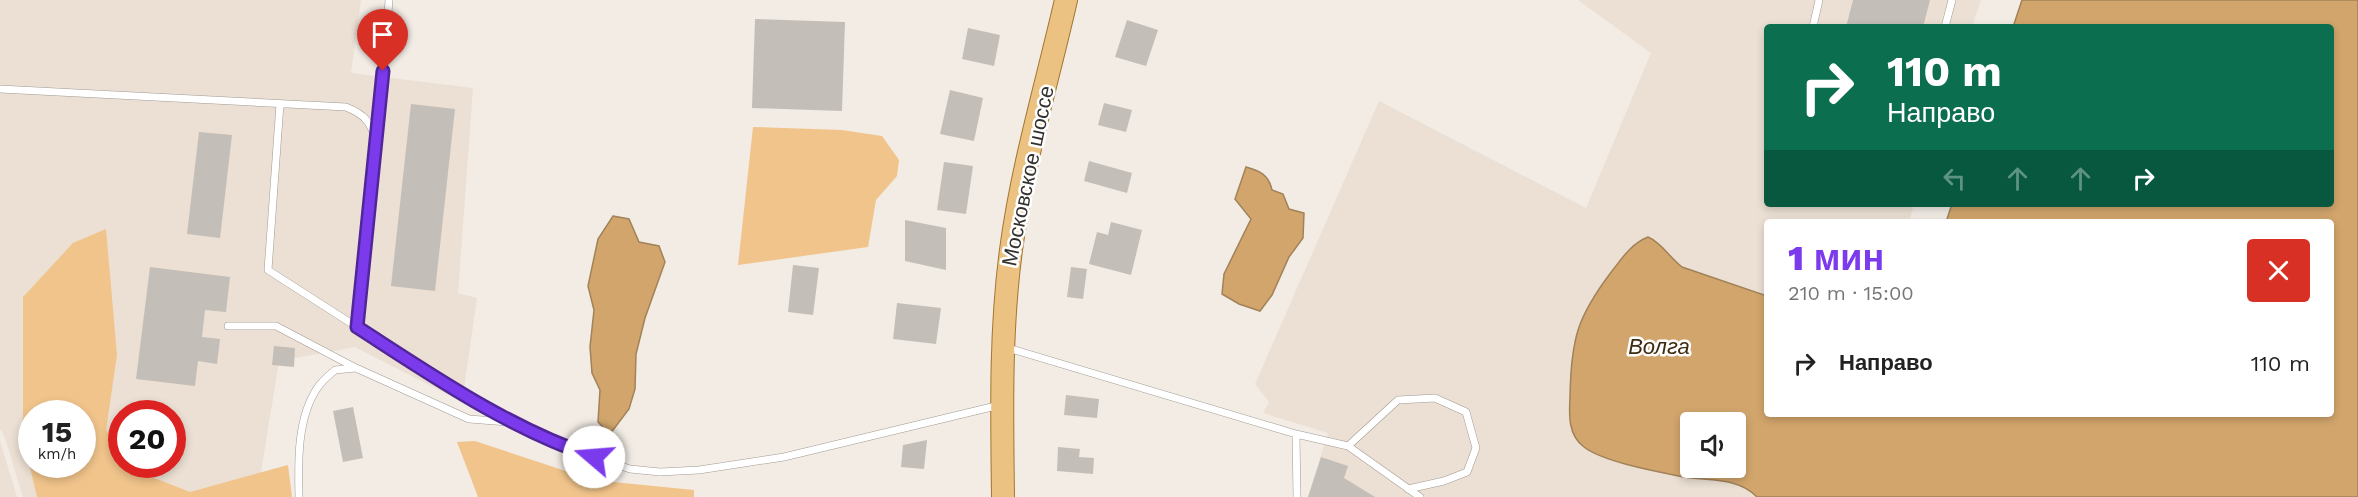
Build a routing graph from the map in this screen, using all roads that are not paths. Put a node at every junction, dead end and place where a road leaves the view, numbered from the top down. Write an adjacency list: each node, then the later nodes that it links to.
1 (389, 0): 9 (lane)
2 (1066, 0): 12 (main road, Московское шоссе)
3 (1819, 0): 5 (lane)
4 (1952, 0): 6 (lane)
5 (1814, 24)
6 (1947, 24)
7 (0, 89): 8 (lane)
8 (280, 104): 9 (lane); 11 (lane)
9 (377, 142): 11 (lane)
10 (228, 327): 13 (lane)
11 (357, 327): 15 (lane)
12 (1003, 346): 14 (main road, Московское шоссе); 16 (lane)
13 (356, 368): 15 (lane); 19 (lane)
14 (1002, 405): 15 (lane); 20 (main road, Московское шоссе)
15 (510, 423)
16 (1296, 434): 17 (lane); 21 (lane)
17 (1348, 446): 18 (lane); 18 (lane)
18 (1408, 489): 22 (lane)
19 (299, 497)
20 (1003, 497)
21 (1297, 497)
22 (1420, 497)

